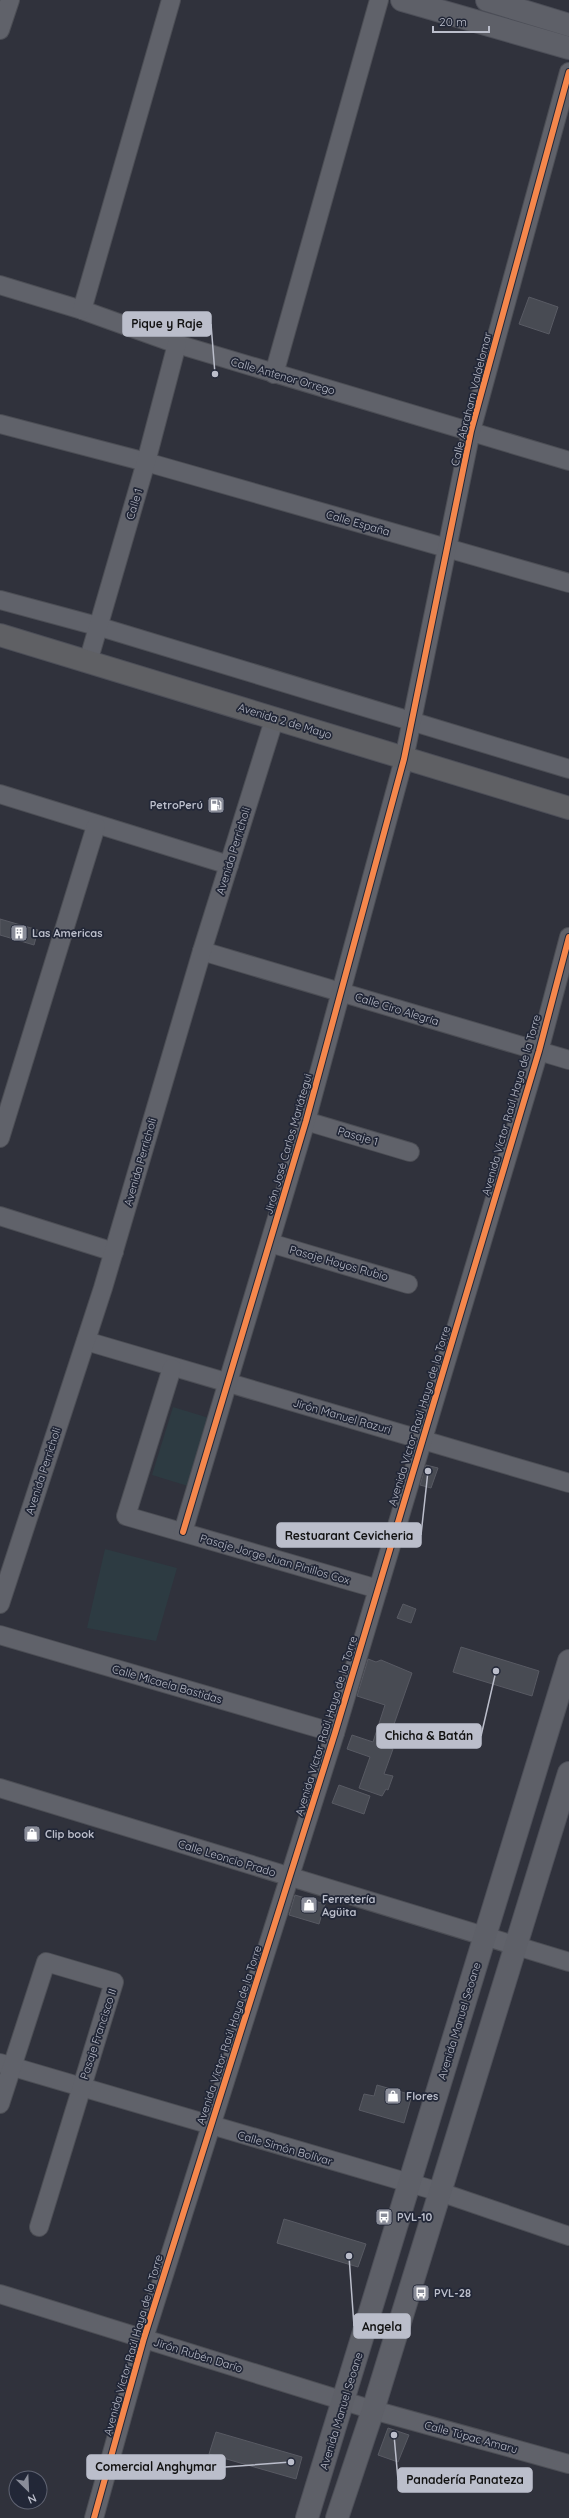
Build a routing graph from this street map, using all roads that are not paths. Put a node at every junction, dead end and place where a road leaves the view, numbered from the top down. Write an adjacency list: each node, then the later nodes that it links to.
1 (10, 0): 7 (street)
2 (171, 0): 11 (street)
3 (379, 0): 13 (street)
4 (402, 0): 8 (street)
5 (487, 0): 6 (street)
6 (569, 25)
7 (0, 30)
8 (569, 48)
9 (569, 72): 15 (street, Calle Abraham Valdelomar)
10 (0, 285): 11 (street, Calle Antenor Orrego)
11 (82, 310): 12 (street, Calle Antenor Orrego)
12 (177, 344): 13 (street, Calle Antenor Orrego); 17 (street, Calle 1)
13 (274, 374): 15 (street, Calle Antenor Orrego)
14 (0, 424): 17 (street, Calle España)
15 (471, 431): 16 (street, Calle Antenor Orrego); 18 (street, Calle Abraham Valdelomar)
16 (569, 461)
17 (146, 462): 18 (street, Calle España); 21 (street, Calle 1)
18 (447, 548): 19 (street, Calle España); 25 (street, Calle Abraham Valdelomar)
19 (569, 583)
20 (0, 600): 21 (street)
21 (97, 626): 23 (street, Calle 1); 25 (street)
22 (0, 635): 23 (highway, Avenida 2 de Mayo)
23 (88, 662): 24 (highway, Avenida 2 de Mayo)
24 (275, 717): 26 (highway, Avenida 2 de Mayo); 31 (street, Avenida Perricholi)
25 (412, 720): 26 (street, Calle Abraham Valdelomar); 27 (street)
26 (404, 759): 29 (highway, Avenida 2 de Mayo); 34 (street, Jirón José Carlos Mariátegui)
27 (569, 769)
28 (0, 794): 30 (street)
29 (569, 808)
30 (96, 826): 31 (street); 38 (street)
31 (229, 865): 33 (street, Avenida Perricholi)
32 (569, 937): 35 (street, Avenida Víctor Raúl Haya de la Torre)
33 (202, 951): 34 (street, Calle Ciro Alegría); 42 (street, Avenida Perricholi)
34 (341, 992): 35 (street, Calle Ciro Alegría); 37 (street, Jirón José Carlos Mariátegui)
35 (539, 1051): 36 (street, Calle Ciro Alegría); 47 (street, Avenida Víctor Raúl Haya de la Torre)
36 (569, 1060)
37 (306, 1121): 39 (street, Pasaje 1); 41 (street, Jirón José Carlos Mariátegui)
38 (0, 1138)
39 (410, 1152)
40 (0, 1216): 42 (street)
41 (270, 1243): 43 (street, Pasaje Hoyos Rubio); 46 (street, Jirón José Carlos Mariátegui)
42 (114, 1252): 44 (street, Avenida Perricholi)
43 (408, 1284)
44 (86, 1341): 45 (street, Jirón Manuel Razuri); 51 (street, Avenida Perricholi)
45 (172, 1368): 46 (street, Jirón Manuel Razuri); 49 (street, Pasaje Jorge Juan Pinillos Cox)
46 (229, 1383): 47 (street, Jirón Manuel Razuri); 49 (street, Jirón José Carlos Mariátegui)
47 (422, 1440): 48 (street, Jirón Manuel Razuri); 50 (street, Avenida Víctor Raúl Haya de la Torre)
48 (569, 1483)
49 (183, 1532): 50 (street, Pasaje Jorge Juan Pinillos Cox)
50 (378, 1589): 54 (street, Avenida Víctor Raúl Haya de la Torre)
51 (0, 1604)
52 (0, 1636): 54 (street, Calle Micaela Bastidas)
53 (569, 1661): 58 (street, Avenida Manuel Seoane)
54 (334, 1733): 57 (street, Avenida Víctor Raúl Haya de la Torre)
55 (569, 1773): 59 (street)
56 (0, 1788): 57 (street, Calle Leoncio Prado)
57 (289, 1877): 58 (street, Calle Leoncio Prado); 64 (street, Avenida Víctor Raúl Haya de la Torre)
58 (485, 1936): 59 (street, Calle Leoncio Prado); 65 (street, Avenida Manuel Seoane)
59 (516, 1945): 60 (street, Calle Leoncio Prado); 66 (street)
60 (569, 1962)
61 (5, 2065): 62 (street, Calle Simón Bolívar); 62 (street, Pasaje Francisco II); 63 (street, Pasaje Francisco II)
62 (81, 2087): 64 (street, Calle Simón Bolívar); 67 (street, Pasaje Francisco II)
63 (0, 2104)
64 (211, 2127): 65 (street, Calle Simón Bolívar); 70 (street, Avenida Víctor Raúl Haya de la Torre)
65 (410, 2185): 66 (street, Calle Simón Bolívar); 71 (street, Avenida Manuel Seoane)
66 (440, 2192): 68 (street, Calle Simón Bolívar); 72 (street)
67 (39, 2227)
68 (569, 2236)
69 (0, 2294): 70 (street, Jirón Rubén Darío)
70 (144, 2338): 71 (street, Jirón Rubén Darío); 74 (street, Avenida Víctor Raúl Haya de la Torre)
71 (344, 2400): 72 (street, Jirón Rubén Darío); 75 (street, Avenida Manuel Seoane)
72 (373, 2410): 73 (street, Calle Túpac Amaru); 76 (street)
73 (569, 2464)
74 (94, 2518)
75 (307, 2518)
76 (337, 2518)

